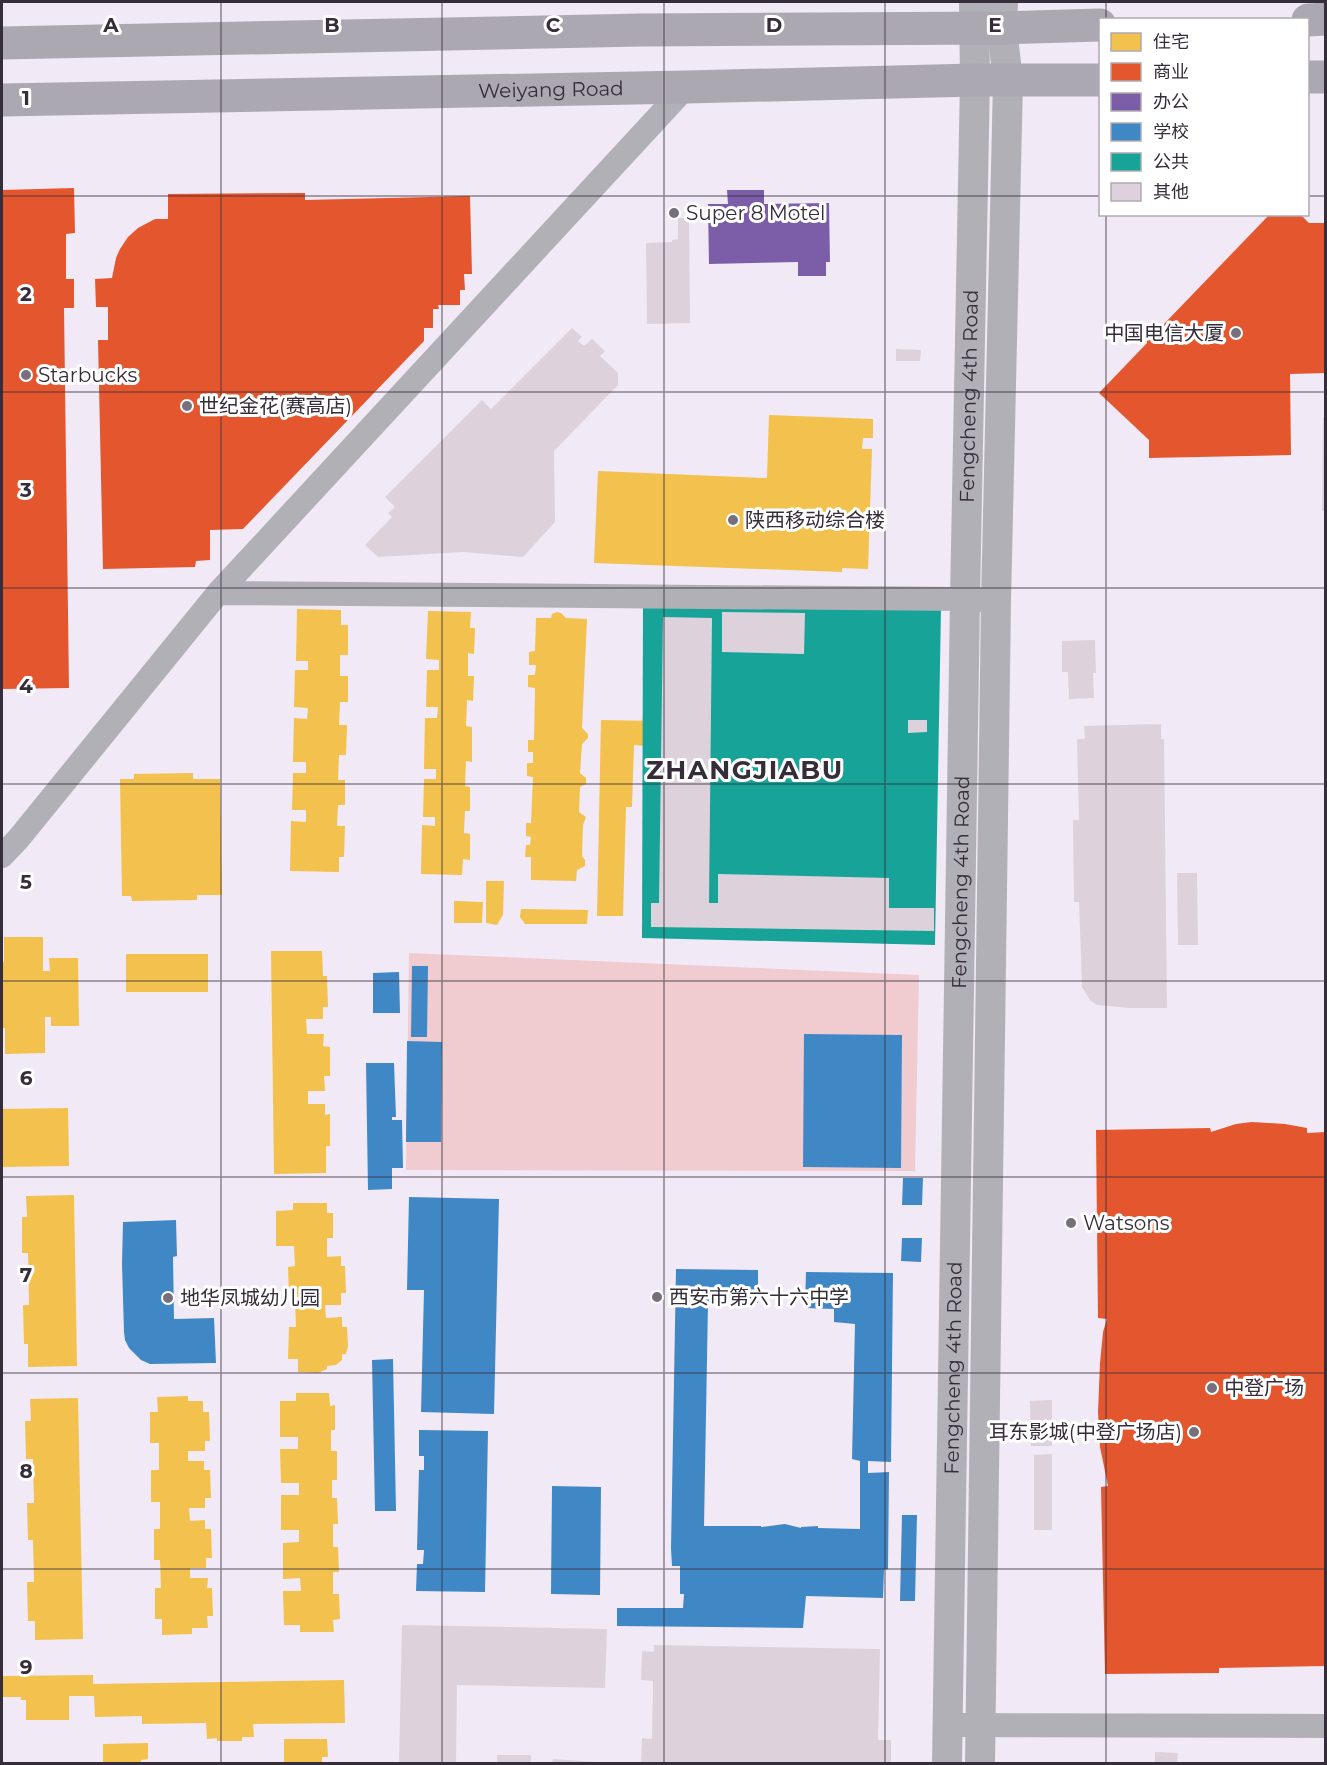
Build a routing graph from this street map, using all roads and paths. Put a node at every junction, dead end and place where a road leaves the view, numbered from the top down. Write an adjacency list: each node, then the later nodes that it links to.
1 (988, 15): 4 (main road); 5 (main road); 8 (street, Fengcheng 4th Road); 10 (street)
2 (1326, 19): 3 (main road)
3 (1309, 20)
4 (1099, 25)
5 (2, 42)
6 (1309, 77): 7 (main road)
7 (1326, 77)
8 (975, 80): 10 (main road, Weiyang Road); 11 (main road, Weiyang Road); 14 (street, Fengcheng 4th Road)
9 (1099, 80): 10 (main road, Weiyang Road)
10 (1008, 81): 15 (street, Fengcheng 4th Road)
11 (686, 87): 12 (main road, Weiyang Road); 13 (street)
12 (2, 100)
13 (218, 593): 14 (street); 16 (street)
14 (964, 599): 15 (street); 17 (street, Fengcheng 4th Road)
15 (996, 601): 18 (street, Fengcheng 4th Road)
16 (2, 856)
17 (948, 1725): 18 (street); 20 (street, Fengcheng 4th Road)
18 (981, 1725): 19 (street); 21 (street, Fengcheng 4th Road)
19 (1326, 1726)
20 (947, 1764)
21 (980, 1764)

